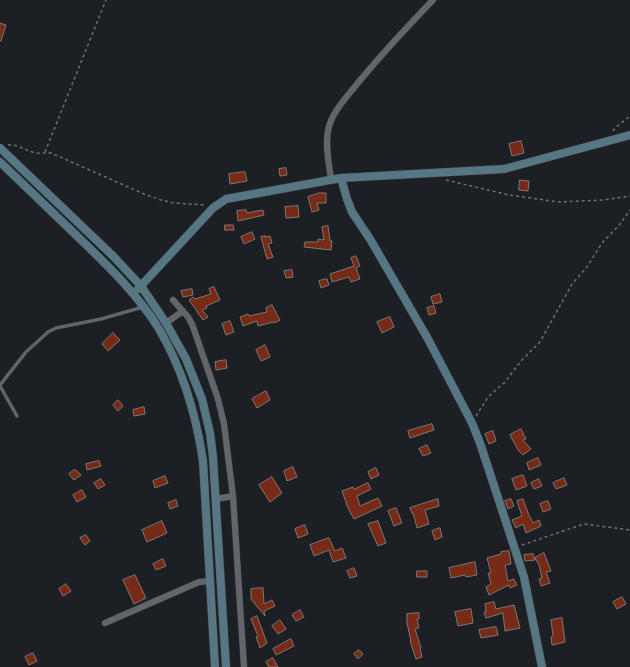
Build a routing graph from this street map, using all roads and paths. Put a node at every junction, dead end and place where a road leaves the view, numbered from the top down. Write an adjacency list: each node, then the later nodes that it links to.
1 (106, 0): 7 (path)
2 (433, 0): 10 (street)
3 (630, 116): 5 (path)
4 (630, 135): 5 (main road)
5 (611, 141): 9 (main road)
6 (3, 146): 7 (path); 15 (main road)
7 (45, 152): 13 (path)
8 (0, 162): 16 (main road)
9 (341, 178): 10 (main road); 23 (main road)
10 (331, 180): 13 (main road)
11 (444, 180): 12 (path)
12 (630, 196)
13 (213, 208): 15 (main road)
14 (630, 210): 23 (path)
15 (141, 286): 16 (main road); 20 (main road)
16 (133, 293): 18 (main road)
17 (173, 300): 19 (street)
18 (143, 307): 21 (lane); 28 (main road)
19 (183, 310): 20 (street); 24 (street)
20 (166, 323): 25 (main road)
21 (0, 385): 22 (lane)
22 (17, 416)
23 (472, 423): 27 (main road)
24 (233, 496): 25 (street); 32 (street)
25 (216, 499): 31 (main road)
26 (630, 530): 27 (path)
27 (514, 547): 33 (main road)
28 (210, 581): 29 (street); 30 (main road)
29 (105, 623)
30 (215, 667)
31 (226, 667)
32 (244, 667)
33 (542, 667)

